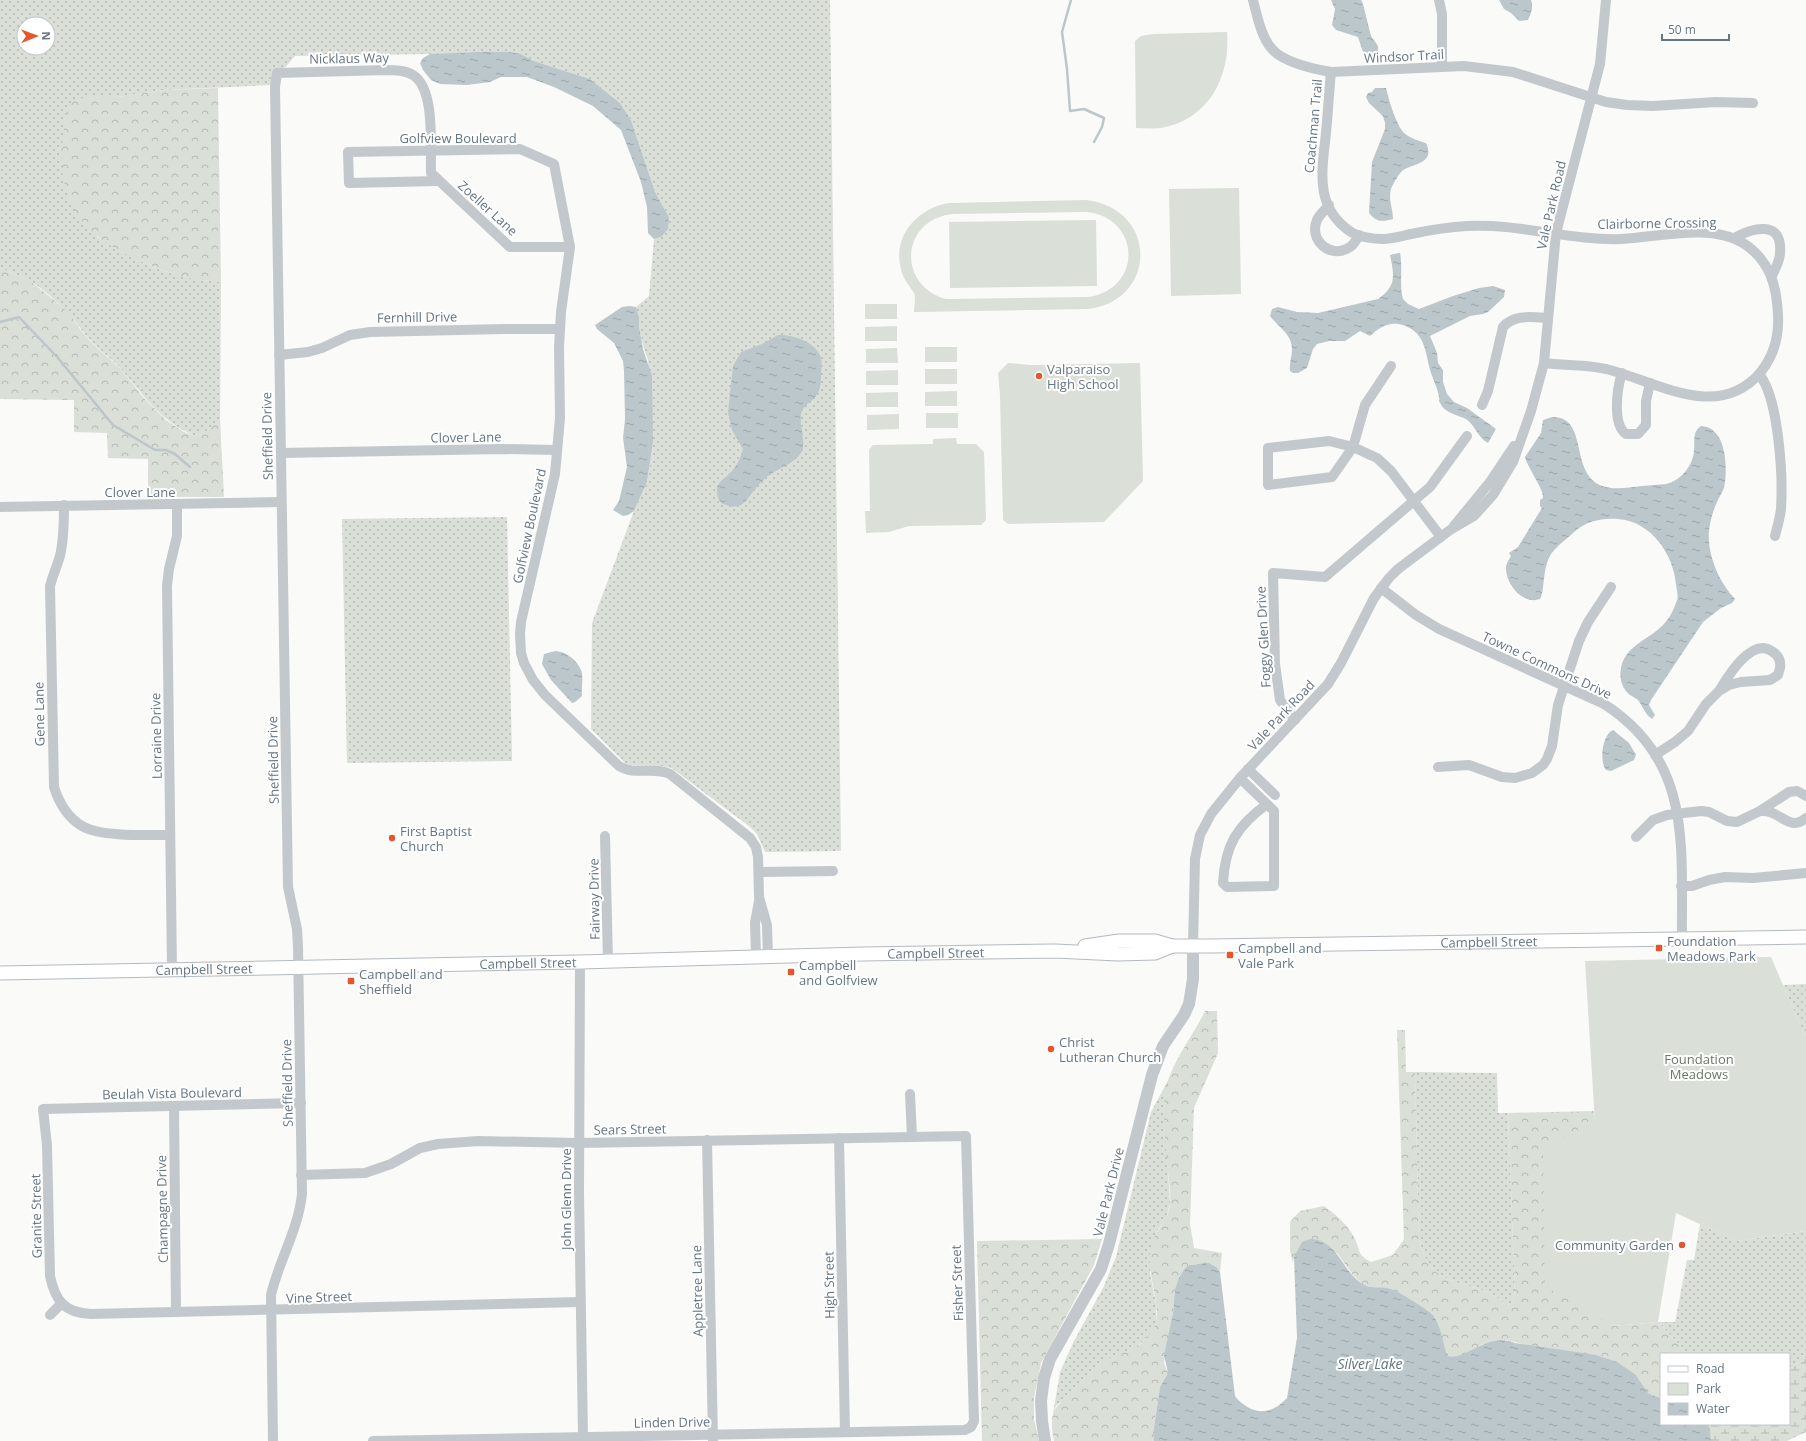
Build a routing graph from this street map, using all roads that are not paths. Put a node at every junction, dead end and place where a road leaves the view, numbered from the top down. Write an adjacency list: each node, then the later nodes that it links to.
1 (1253, 0): 5 (street, Windsor Trail)
2 (1439, 0): 4 (street)
3 (1606, 0): 7 (street, Vale Park Road)
4 (1442, 66): 5 (street, Windsor Trail); 7 (street, Windsor Trail)
5 (1332, 72): 12 (street, Coachman Trail)
6 (277, 73): 9 (street, Nicklaus Way); 20 (street, Sheffield Drive)
7 (1591, 96): 8 (street, Windsor Trail); 13 (street, Vale Park Road)
8 (1753, 103)
9 (430, 150): 10 (street, Golfview Boulevard); 11 (street, Zoeller Lane); 16 (street, Golfview Boulevard)
10 (348, 152): 11 (street, Zoeller Lane)
11 (439, 181): 16 (street, Zoeller Lane)
12 (1329, 205): 14 (street, Coachman Trail); 14 (street)
13 (1556, 233): 14 (street, Coachman Trail); 15 (street, Clairborne Crossing); 18 (street, Vale Park Road)
14 (1359, 235)
15 (1734, 238): 17 (street, Clairborne Crossing); 17 (street, Clairborne Crossing)
16 (570, 247): 19 (street, Golfview Boulevard)
17 (1772, 276): 24 (street, Clairborne Crossing)
18 (1548, 318): 21 (street, Vale Park Road); 26 (street)
19 (560, 329): 20 (street, Fernhill Drive); 29 (street, Golfview Boulevard)
20 (279, 355): 30 (street, Sheffield Drive)
21 (1544, 363): 23 (street, Clairborne Crossing); 37 (street, Vale Park Road)
22 (1391, 366): 28 (street)
23 (1622, 373): 25 (street, Clairborne Crossing); 25 (street)
24 (1759, 374): 25 (street, Clairborne Crossing); 36 (street)
25 (1650, 383)
26 (1482, 405)
27 (1467, 436): 31 (street, Foggy Glen Drive)
28 (1353, 447): 28 (street); 31 (street)
29 (556, 450): 30 (street, Clover Lane); 57 (street, Golfview Boulevard)
30 (280, 453): 32 (street, Sheffield Drive)
31 (1414, 500): 37 (street); 42 (street, Foggy Glen Drive)
32 (281, 502): 34 (street, Clover Lane); 66 (street, Sheffield Drive)
33 (64, 505): 34 (street, Clover Lane); 35 (street, Clover Lane); 53 (street, Gene Lane)
34 (177, 505): 53 (street, Lorraine Drive)
35 (0, 507)
36 (1775, 536)
37 (1441, 537): 38 (street, Vale Park Road)
38 (1381, 588): 40 (street, Towne Commons Drive); 42 (street, Vale Park Road)
39 (1611, 588): 40 (street)
40 (1564, 685): 43 (street, Towne Commons Drive); 44 (street)
41 (1718, 691): 41 (street); 43 (street)
42 (1295, 720): 45 (street, Vale Park Road)
43 (1655, 755): 51 (street, Towne Commons Drive)
44 (1438, 767)
45 (1248, 769): 46 (street, Vale Park Road); 47 (street)
46 (1240, 778): 49 (street); 62 (street, Vale Park Road)
47 (1275, 795)
48 (1806, 796): 50 (street)
49 (1267, 804): 49 (street)
50 (1760, 811): 51 (street); 52 (street)
51 (1678, 813): 55 (street); 59 (street, Towne Commons Drive)
52 (1806, 818)
53 (170, 835): 67 (street, Lorraine Drive)
54 (605, 836): 64 (street, Fairway Drive)
55 (1636, 837)
56 (833, 871): 57 (street)
57 (759, 872): 63 (street, Golfview Boulevard)
58 (1806, 873): 59 (street)
59 (1681, 886): 61 (street, Towne Commons Drive)
60 (1806, 937): 61 (main road, Campbell Street)
61 (1682, 938): 62 (main road, Campbell Street)
62 (1193, 946): 63 (main road, Campbell Street); 90 (street, Vale Park Drive)
63 (762, 957): 64 (main road, Campbell Street)
64 (608, 961): 65 (main road, Campbell Street)
65 (580, 962): 66 (main road, Campbell Street); 77 (street, John Glenn Drive)
66 (298, 967): 67 (main road, Campbell Street); 70 (street, Sheffield Drive)
67 (172, 969): 68 (main road, Campbell Street)
68 (0, 973)
69 (910, 1094): 74 (street)
70 (301, 1103): 71 (street, Beulah Vista Boulevard); 78 (street, Sheffield Drive)
71 (174, 1106): 72 (street, Beulah Vista Boulevard); 82 (street, Champagne Drive)
72 (43, 1109): 80 (street, Granite Street)
73 (966, 1136): 74 (street, Sears Street); 84 (street, Fisher Street)
74 (912, 1137): 75 (street, Sears Street)
75 (838, 1138): 76 (street, Sears Street); 85 (street, High Street)
76 (707, 1140): 77 (street, Sears Street); 87 (street, Appletree Lane)
77 (579, 1143): 78 (street, Sears Street); 79 (street, John Glenn Drive)
78 (302, 1175): 81 (street, Sheffield Drive)
79 (580, 1302): 81 (street, Vine Street); 86 (street, John Glenn Drive)
80 (61, 1304): 82 (street, Vine Street); 83 (street)
81 (271, 1311): 82 (street, Vine Street); 88 (street, Sheffield Drive)
82 (176, 1312)
83 (50, 1315)
84 (971, 1427): 85 (street, Linden Drive)
85 (845, 1432): 87 (street, Linden Drive)
86 (583, 1436): 87 (street, Linden Drive); 89 (street, Linden Drive)
87 (713, 1437)
88 (273, 1441)
89 (372, 1441)
90 (1045, 1441)

